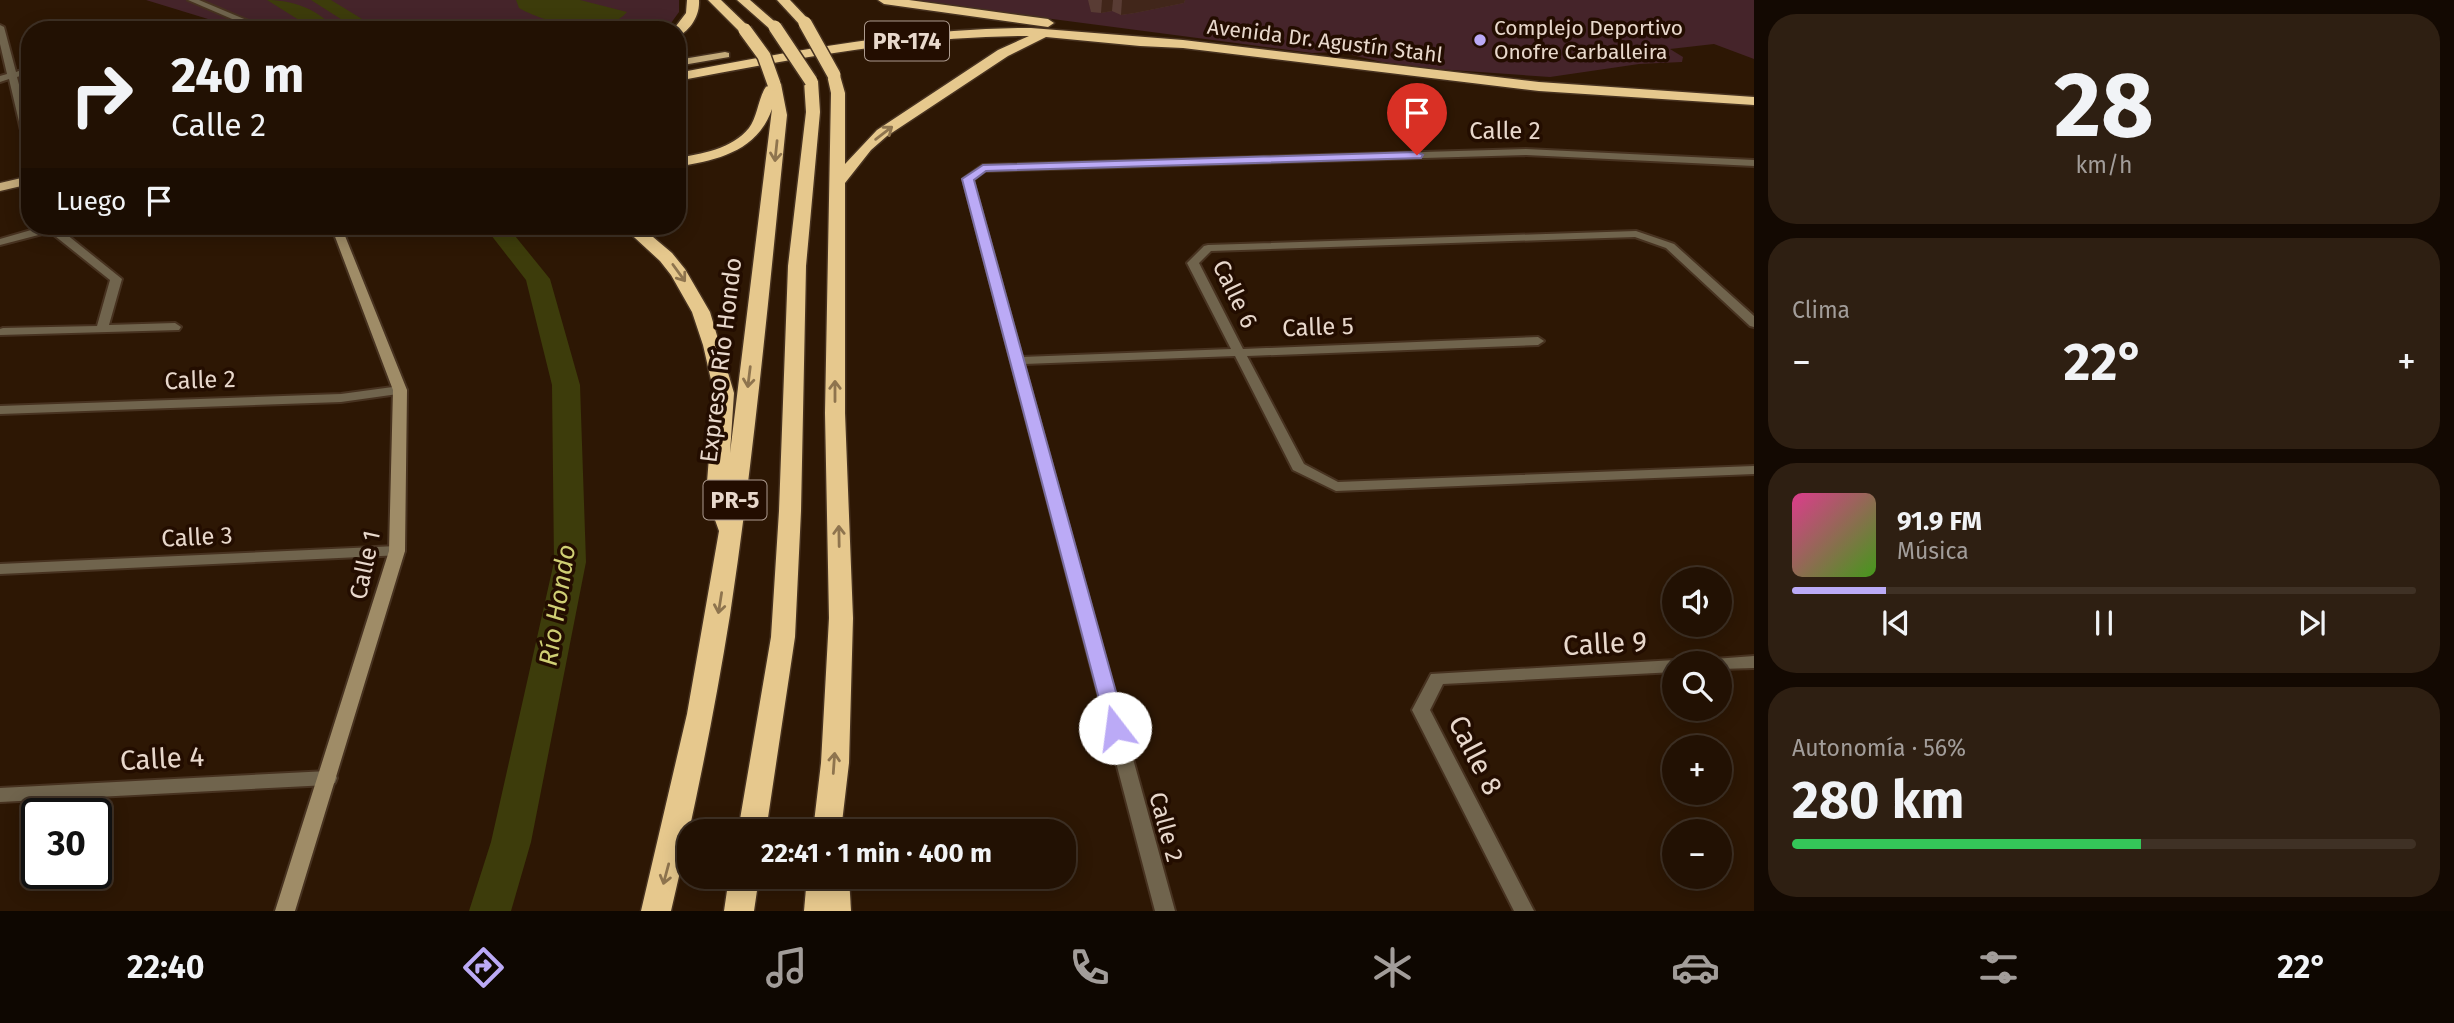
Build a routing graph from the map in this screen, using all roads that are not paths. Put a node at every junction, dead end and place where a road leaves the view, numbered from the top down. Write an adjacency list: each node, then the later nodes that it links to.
1 (191, 0): 8 (street)
2 (693, 0): 9 (highway)
3 (714, 0): 23 (highway, Expreso Río Hondo / PR-5, bridge)
4 (783, 0): 29 (highway, bridge)
5 (884, 0): 7 (highway)
6 (743, 1): 55 (highway, bridge)
7 (948, 9): 10 (highway); 12 (highway)
8 (244, 21)
9 (686, 22)
10 (964, 24): 12 (highway, Avenida Dr. Agustín Stahl / PR-174); 13 (highway); 14 (highway, Avenida Dr. Agustín Stahl / PR-174)
11 (0, 27): 21 (street)
12 (1053, 28): 13 (highway, Avenida Dr. Agustín Stahl / PR-174); 15 (highway); 24 (highway, Avenida Dr. Agustín Stahl / PR-174)
13 (974, 34): 14 (highway, Avenida Dr. Agustín Stahl / PR-174); 15 (highway)
14 (837, 44): 16 (highway); 20 (highway)
15 (1003, 53): 29 (highway, one-way to 15)
16 (725, 55): 17 (main road); 18 (highway)
17 (686, 62)
18 (686, 68)
19 (21, 74): 21 (street)
20 (686, 75)
21 (12, 77): 22 (street); 25 (street)
22 (0, 79)
23 (774, 84): 26 (highway); 46 (highway, Expreso Río Hondo / PR-5, one-way to 46)
24 (1754, 101)
25 (21, 112)
26 (686, 161)
27 (1754, 163): 42 (street, Calle 2)
28 (21, 182): 30 (main road)
29 (838, 182): 56 (highway, one-way to 29)
30 (0, 187)
31 (24, 235): 35 (street)
32 (61, 235): 38 (street)
33 (340, 235): 43 (street, Calle 1)
34 (640, 235): 46 (highway, one-way to 46)
35 (0, 242)
36 (1754, 323): 41 (street, Calle 6)
37 (175, 327): 38 (street)
38 (102, 329): 39 (street)
39 (4, 332)
40 (1538, 341): 41 (street, Calle 5)
41 (1238, 352): 42 (street, Calle 5); 45 (street, Calle 6)
42 (1016, 361): 65 (street, Calle 2)
43 (401, 390): 44 (street, Calle 2); 47 (street, Calle 1)
44 (0, 410)
45 (1754, 470)
46 (731, 535): 61 (highway, Expreso Río Hondo / PR-5, one-way to 61)
47 (397, 551): 48 (street, Calle 3); 53 (street, Calle 1)
48 (0, 569)
49 (1754, 662): 50 (street)
50 (1732, 663)
51 (1662, 667): 52 (street, Calle 9)
52 (1539, 673): 66 (street, Calle 8)
53 (328, 778): 54 (street, Calle 4); 60 (street, Calle 1)
54 (0, 795)
55 (754, 819)
56 (830, 819)
57 (742, 889): 62 (highway)
58 (821, 889): 63 (highway)
59 (835, 889): 64 (highway)
60 (285, 911)
61 (656, 911)
62 (739, 911)
63 (819, 911)
64 (836, 911)
65 (1165, 911)
66 (1524, 911)

